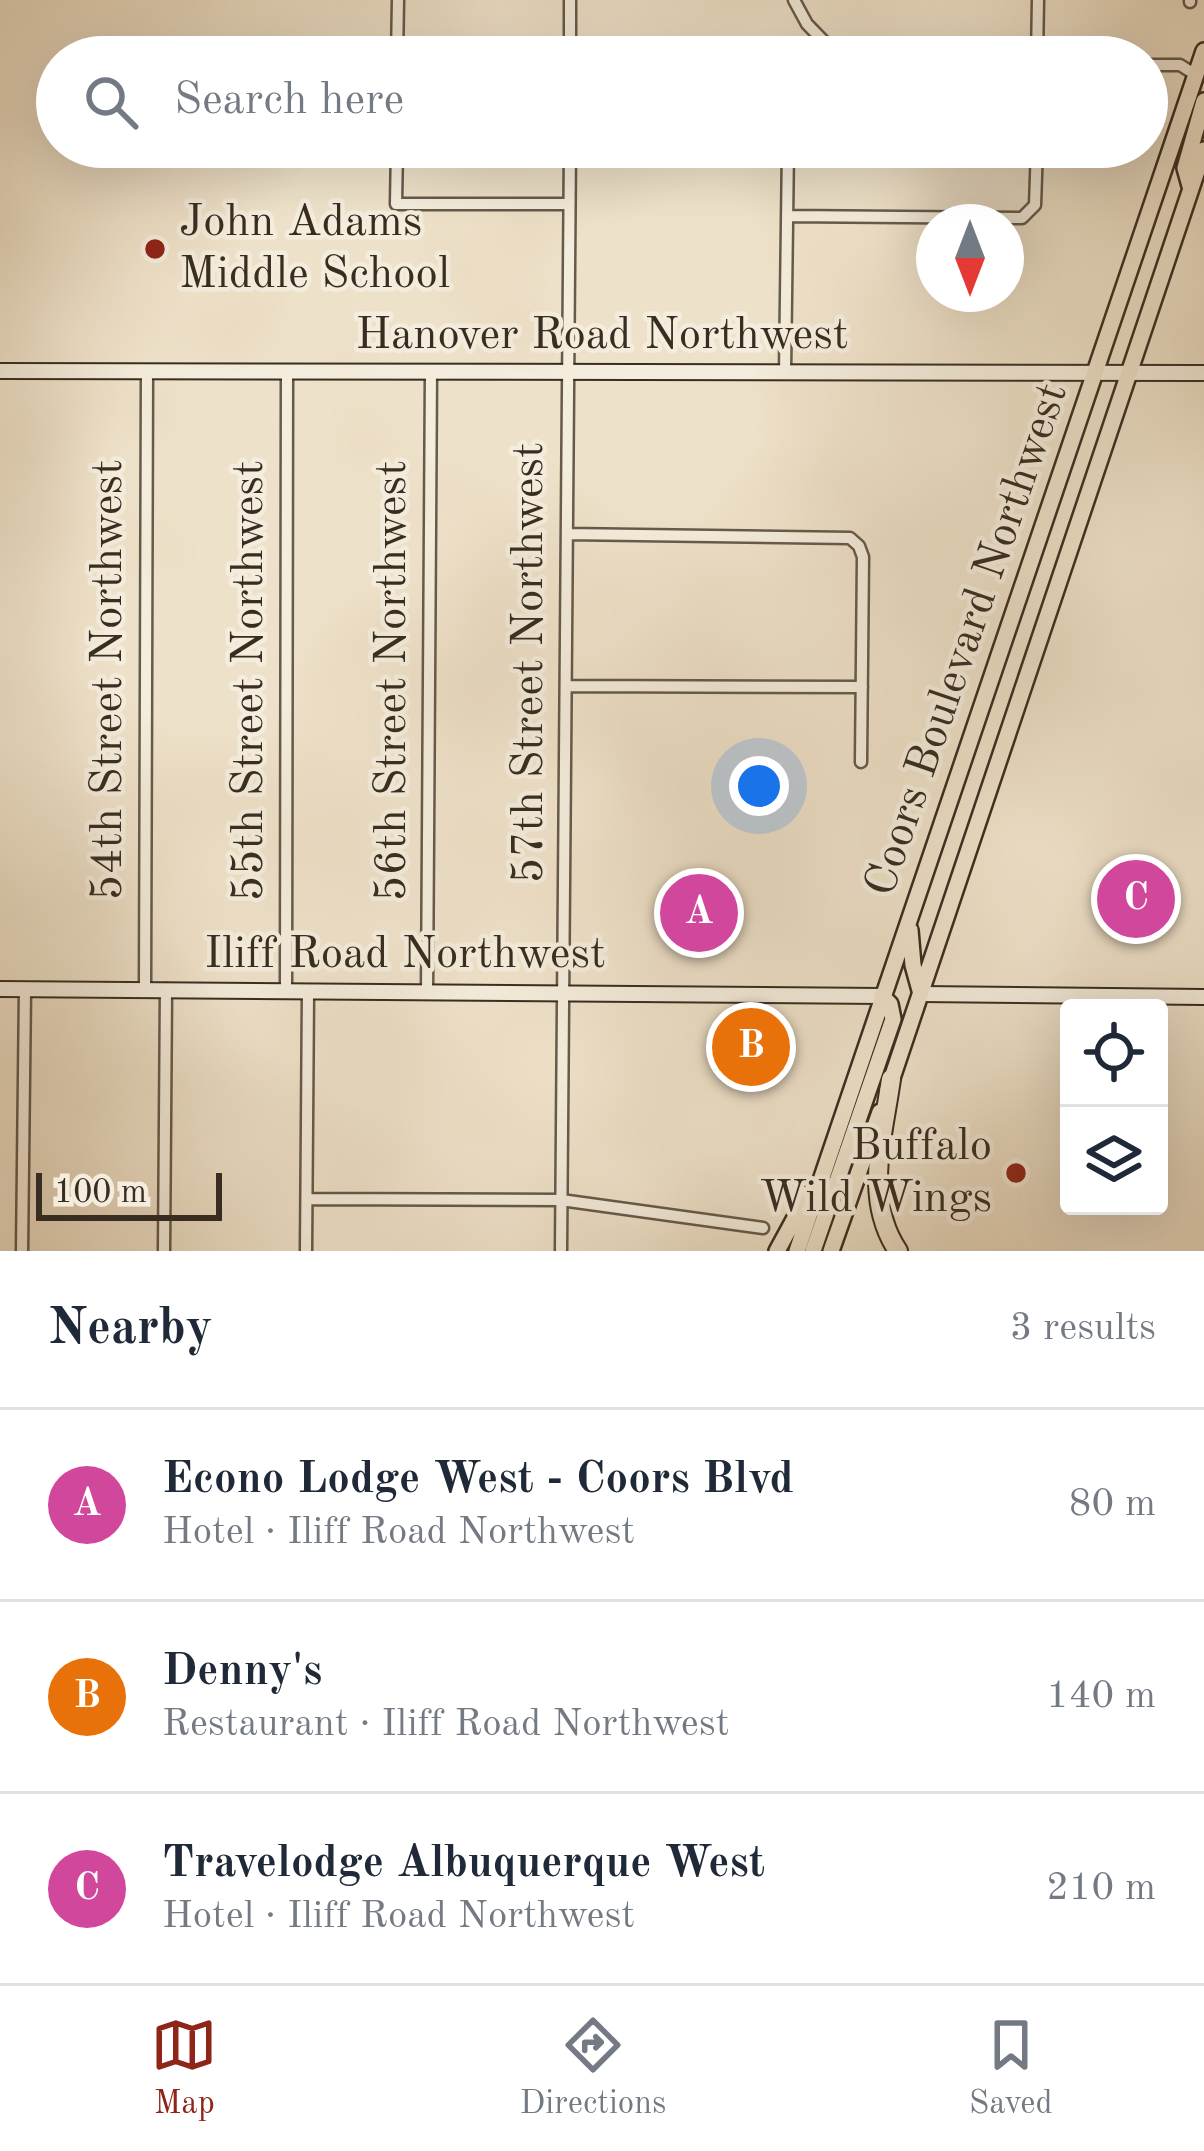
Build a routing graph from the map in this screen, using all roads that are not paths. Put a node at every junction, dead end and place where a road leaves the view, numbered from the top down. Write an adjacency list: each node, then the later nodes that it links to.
1 (398, 0): 5 (street)
2 (571, 0): 6 (street)
3 (794, 0): 7 (street)
4 (1038, 0): 8 (street)
5 (397, 36)
6 (570, 36)
7 (819, 36)
8 (1037, 36)
9 (1204, 52): 11 (main road, Coors Boulevard Northwest)
10 (1168, 65): 11 (street)
11 (1200, 80): 28 (main road, Coors Boulevard Northwest)
12 (1204, 101): 18 (main road)
13 (1204, 150): 18 (main road, Coors Boulevard Northwest)
14 (397, 168): 19 (street)
15 (570, 168): 19 (street, 57th Street Northwest)
16 (788, 168): 20 (street)
17 (1037, 168): 20 (street)
18 (1191, 188): 26 (main road, Coors Boulevard Northwest)
19 (569, 204): 24 (street, 57th Street Northwest)
20 (787, 216): 27 (street)
21 (0, 371): 22 (street, Hanover Road Northwest)
22 (147, 371): 25 (street, Hanover Road Northwest); 37 (street, 54th Street Northwest)
23 (431, 371): 24 (street, Hanover Road Northwest); 25 (street, Hanover Road Northwest); 41 (street, 56th Street Northwest)
24 (568, 371): 27 (street, Hanover Road Northwest); 30 (street, 57th Street Northwest)
25 (286, 372): 39 (street, 55th Street Northwest)
26 (1129, 372): 28 (street, Hanover Road Northwest); 29 (street, Hanover Road Northwest); 43 (main road, Coors Boulevard Northwest)
27 (785, 373): 28 (street, Hanover Road Northwest)
28 (1097, 373): 34 (main road, Coors Boulevard Northwest)
29 (1204, 373)
30 (567, 534): 31 (street, 57th Street Northwest); 32 (street)
31 (566, 686): 32 (street); 42 (street, 57th Street Northwest)
32 (862, 687): 33 (street)
33 (861, 761)
34 (910, 921): 43 (main road); 44 (main road, Coors Boulevard Northwest)
35 (0, 989): 36 (street, Iliff Road Northwest)
36 (25, 989): 37 (street, Iliff Road Northwest); 51 (street)
37 (145, 989): 38 (street, Iliff Road Northwest)
38 (166, 989): 39 (street, Iliff Road Northwest); 52 (street)
39 (286, 991): 40 (street, Iliff Road Northwest)
40 (308, 992): 41 (street, Iliff Road Northwest); 48 (street)
41 (427, 992): 42 (street, Iliff Road Northwest)
42 (563, 992): 44 (street, Iliff Road Northwest); 49 (street, 57th Street Northwest)
43 (921, 994): 45 (street); 46 (main road, Coors Boulevard Northwest)
44 (882, 996): 47 (main road, Coors Boulevard Northwest); 57 (main road)
45 (1204, 997)
46 (891, 1079): 58 (main road, Coors Boulevard Northwest); 59 (highway)
47 (826, 1160): 55 (main road); 56 (main road, Coors Boulevard Northwest)
48 (307, 1199): 49 (street); 53 (street)
49 (561, 1200): 50 (street); 54 (street, 57th Street Northwest)
50 (764, 1228)
51 (22, 1251)
52 (164, 1251)
53 (306, 1251)
54 (560, 1251)
55 (777, 1251)
56 (797, 1251)
57 (813, 1251)
58 (831, 1251)
59 (898, 1251)

